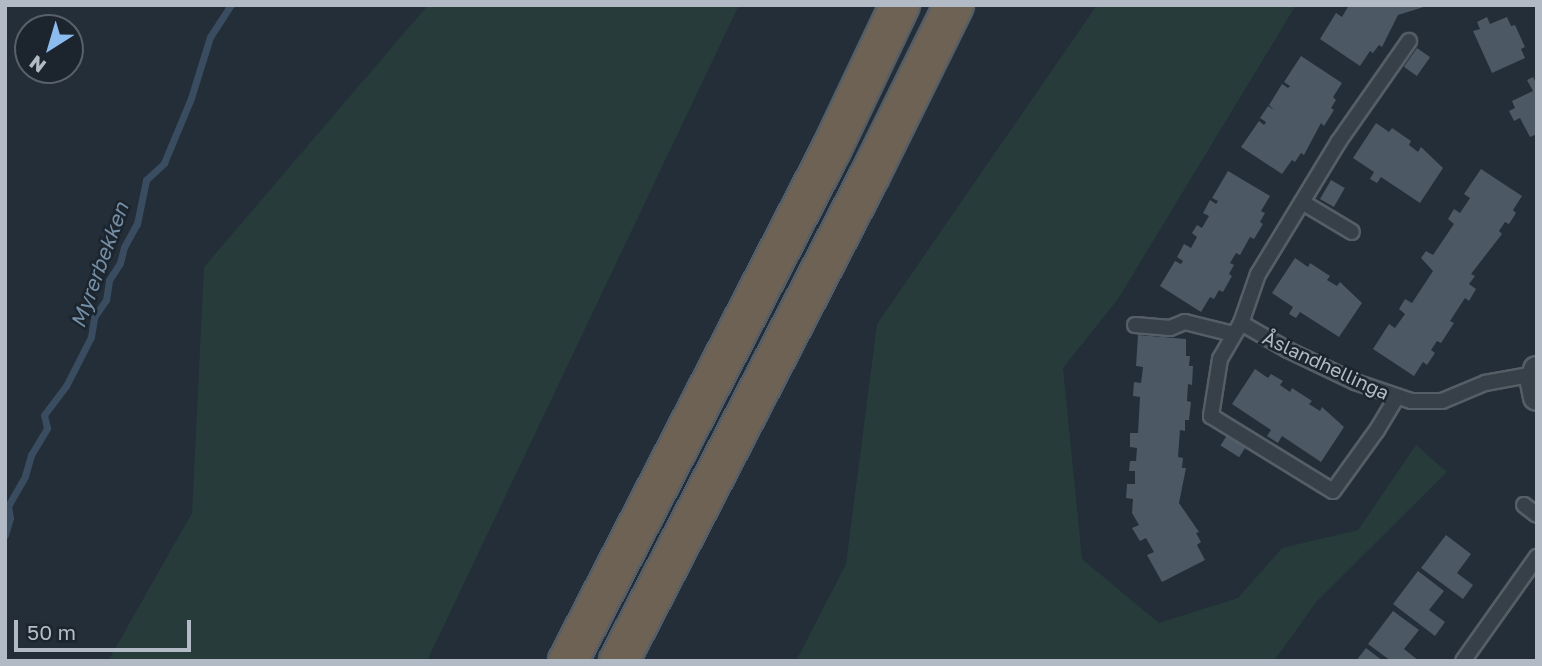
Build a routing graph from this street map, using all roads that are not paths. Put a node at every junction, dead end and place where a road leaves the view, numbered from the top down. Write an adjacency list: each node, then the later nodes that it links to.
1 (900, 5): 13 (highway)
2 (954, 5): 14 (highway)
3 (1409, 41): 4 (lane, Åslandhellinga)
4 (1301, 202): 5 (lane); 7 (lane, Åslandhellinga)
5 (1352, 232)
6 (1135, 325): 7 (lane)
7 (1237, 328): 9 (lane, Åslandhellinga); 9 (lane, Åslandhellinga)
8 (1536, 381): 9 (lane, Åslandhellinga)
9 (1397, 397)
10 (1524, 505): 11 (lane)
11 (1537, 515)
12 (1537, 557): 15 (lane)
13 (568, 661)
14 (619, 661)
15 (1463, 661)

